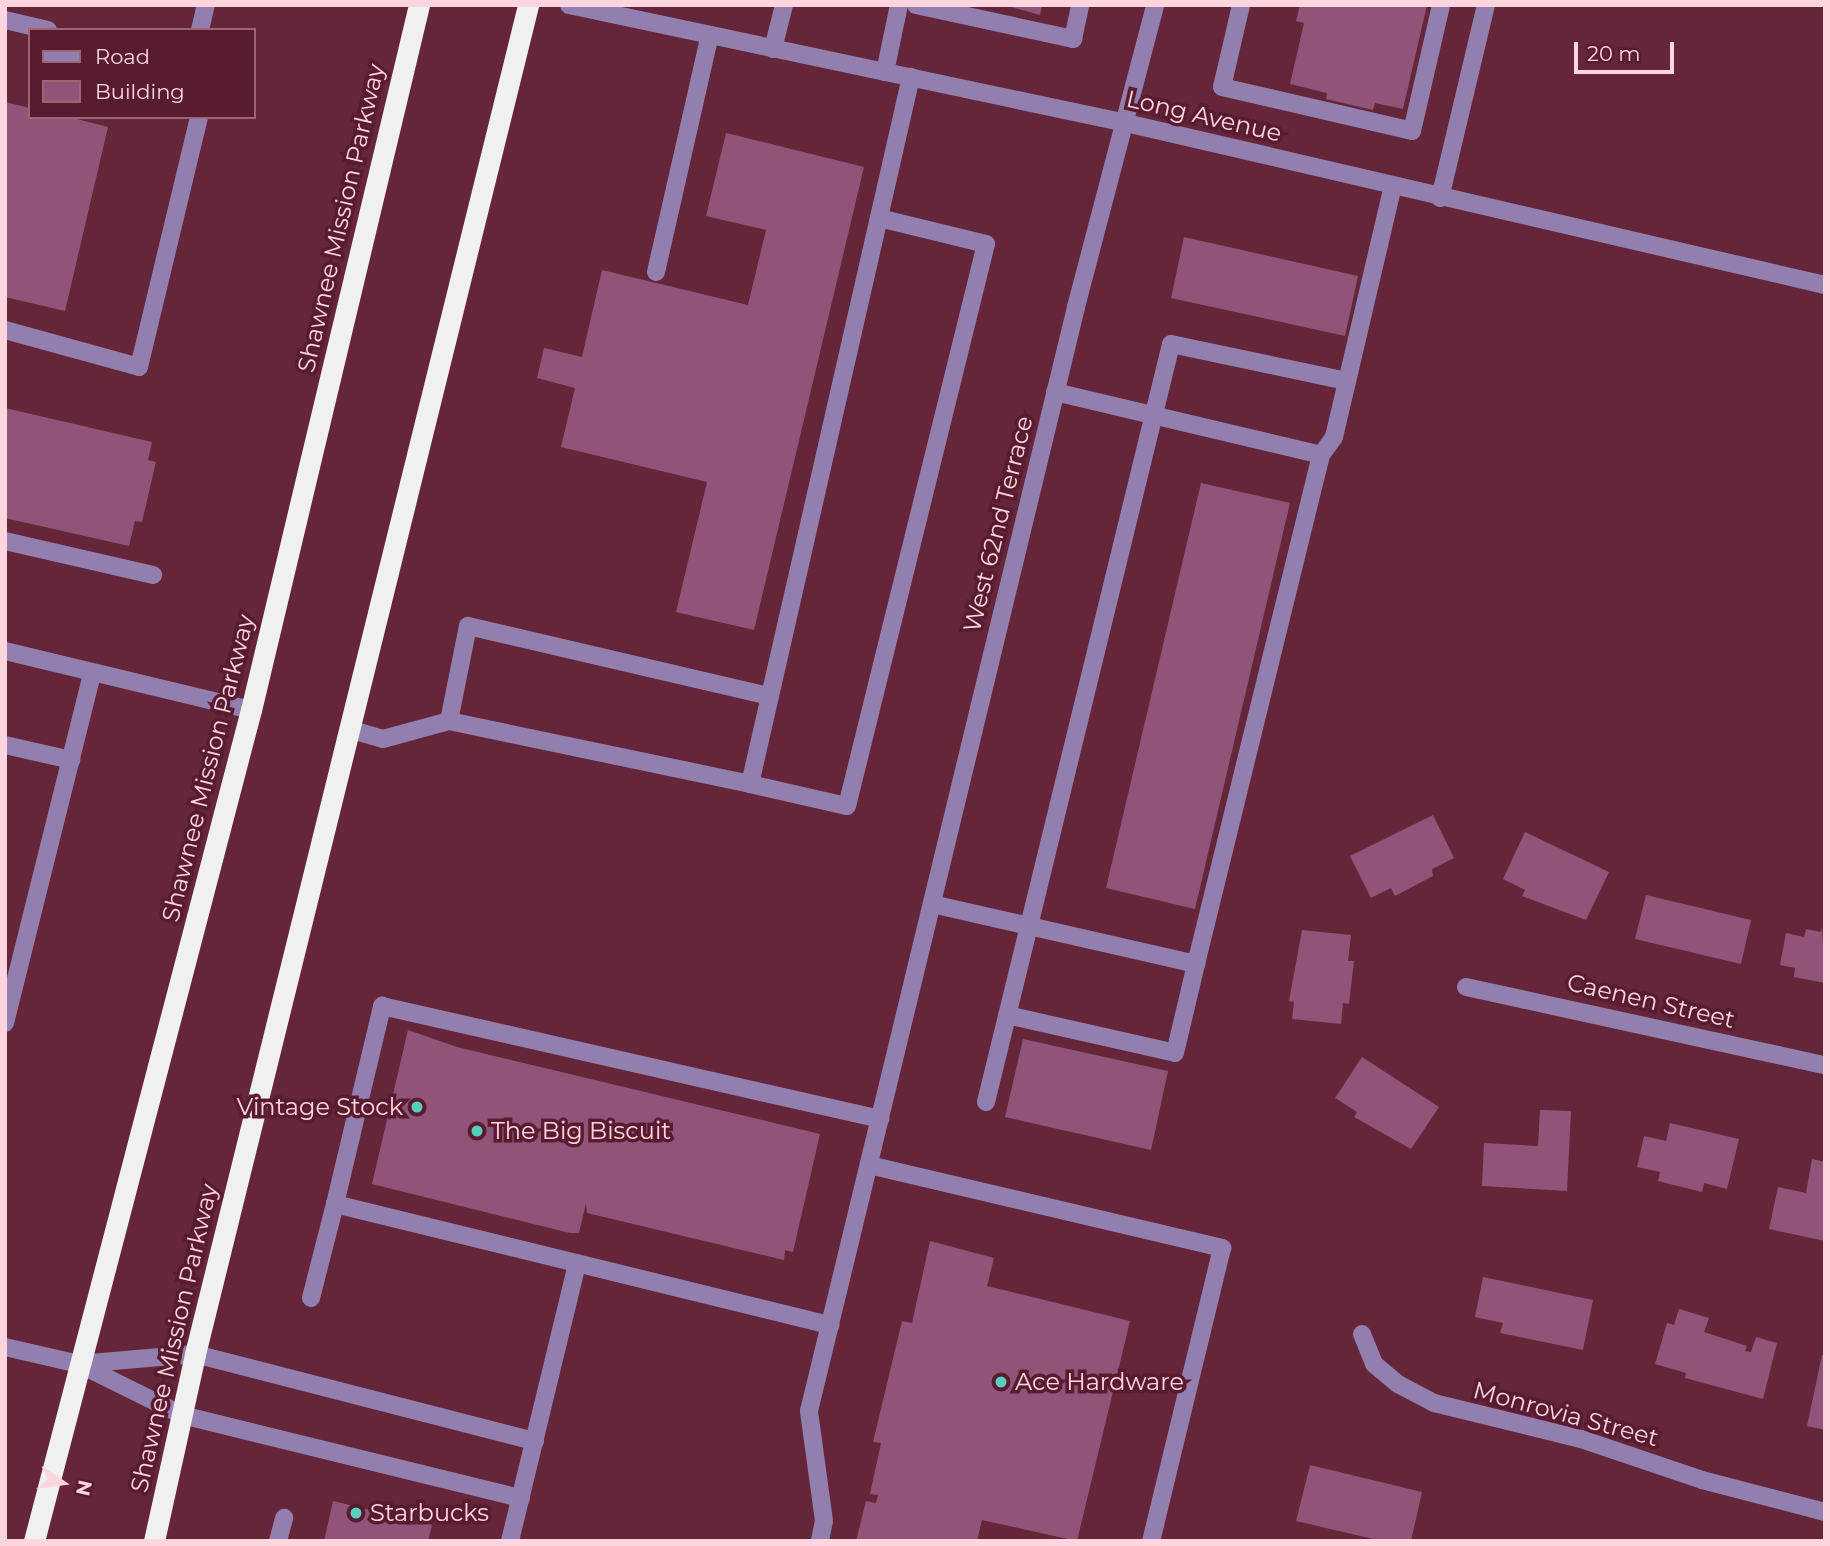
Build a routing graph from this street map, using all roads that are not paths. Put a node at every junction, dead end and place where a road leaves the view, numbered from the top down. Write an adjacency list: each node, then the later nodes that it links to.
1 (206, 5): 15 (street)
2 (419, 5): 37 (highway, Shawnee Mission Parkway)
3 (528, 5): 39 (highway, Shawnee Mission Parkway)
4 (569, 5): 16 (street, Long Avenue)
5 (783, 5): 17 (street)
6 (899, 5): 18 (street)
7 (916, 5): 8 (street)
8 (1080, 5)
9 (1155, 5): 21 (street, West 62nd Terrace)
10 (1241, 5): 11 (street)
11 (1441, 5)
12 (1486, 5): 23 (street)
13 (5, 20): 14 (street)
14 (39, 28)
15 (200, 28)
16 (710, 35): 17 (street, Long Avenue); 25 (street)
17 (774, 49): 18 (street, Long Avenue)
18 (886, 72): 19 (street, Long Avenue)
19 (911, 77): 21 (street, Long Avenue); 24 (street)
20 (199, 119): 27 (street)
21 (1126, 123): 22 (street, Long Avenue); 29 (street, West 62nd Terrace)
22 (1393, 187): 23 (street, Long Avenue); 28 (street)
23 (1440, 198): 26 (street, Long Avenue)
24 (879, 218): 36 (street); 42 (street)
25 (656, 272)
26 (1825, 285)
27 (5, 330)
28 (1347, 382): 30 (street); 31 (street)
29 (1055, 392): 30 (street); 43 (street, West 62nd Terrace)
30 (1156, 416): 31 (street); 44 (street)
31 (1321, 455): 45 (street)
32 (5, 541): 33 (street)
33 (153, 575)
34 (5, 651): 35 (street)
35 (92, 674): 37 (street); 41 (street)
36 (770, 696): 38 (street); 42 (street)
37 (251, 710): 60 (highway, Shawnee Mission Parkway)
38 (449, 721): 39 (street); 42 (street)
39 (352, 730): 59 (highway, Shawnee Mission Parkway)
40 (5, 745): 41 (street)
41 (71, 760): 48 (street)
42 (750, 784)
43 (932, 904): 44 (street); 51 (street, West 62nd Terrace)
44 (1029, 925): 45 (street); 47 (street)
45 (1196, 964): 47 (street)
46 (1466, 987): 49 (street, Caenen Street)
47 (1007, 1015): 50 (street)
48 (5, 1023)
49 (1825, 1065)
50 (986, 1102)
51 (880, 1119): 52 (street, West 62nd Terrace); 53 (street)
52 (869, 1165): 56 (street, West 62nd Terrace); 71 (street)
53 (335, 1205): 54 (street); 55 (street)
54 (577, 1263): 56 (street); 62 (street)
55 (311, 1298)
56 (830, 1325): 70 (street, West 62nd Terrace)
57 (1362, 1334): 64 (street, Monrovia Street)
58 (5, 1347): 60 (street)
59 (195, 1354): 60 (street); 61 (highway, Shawnee Mission Parkway); 62 (street)
60 (79, 1364): 61 (street); 66 (highway, Shawnee Mission Parkway)
61 (182, 1415): 63 (street); 67 (highway, Shawnee Mission Parkway)
62 (534, 1441): 63 (street)
63 (521, 1498): 69 (street)
64 (1825, 1512)
65 (284, 1518): 68 (street)
66 (34, 1541)
67 (153, 1541)
68 (278, 1541)
69 (510, 1541)
70 (820, 1541)
71 (1151, 1541)

